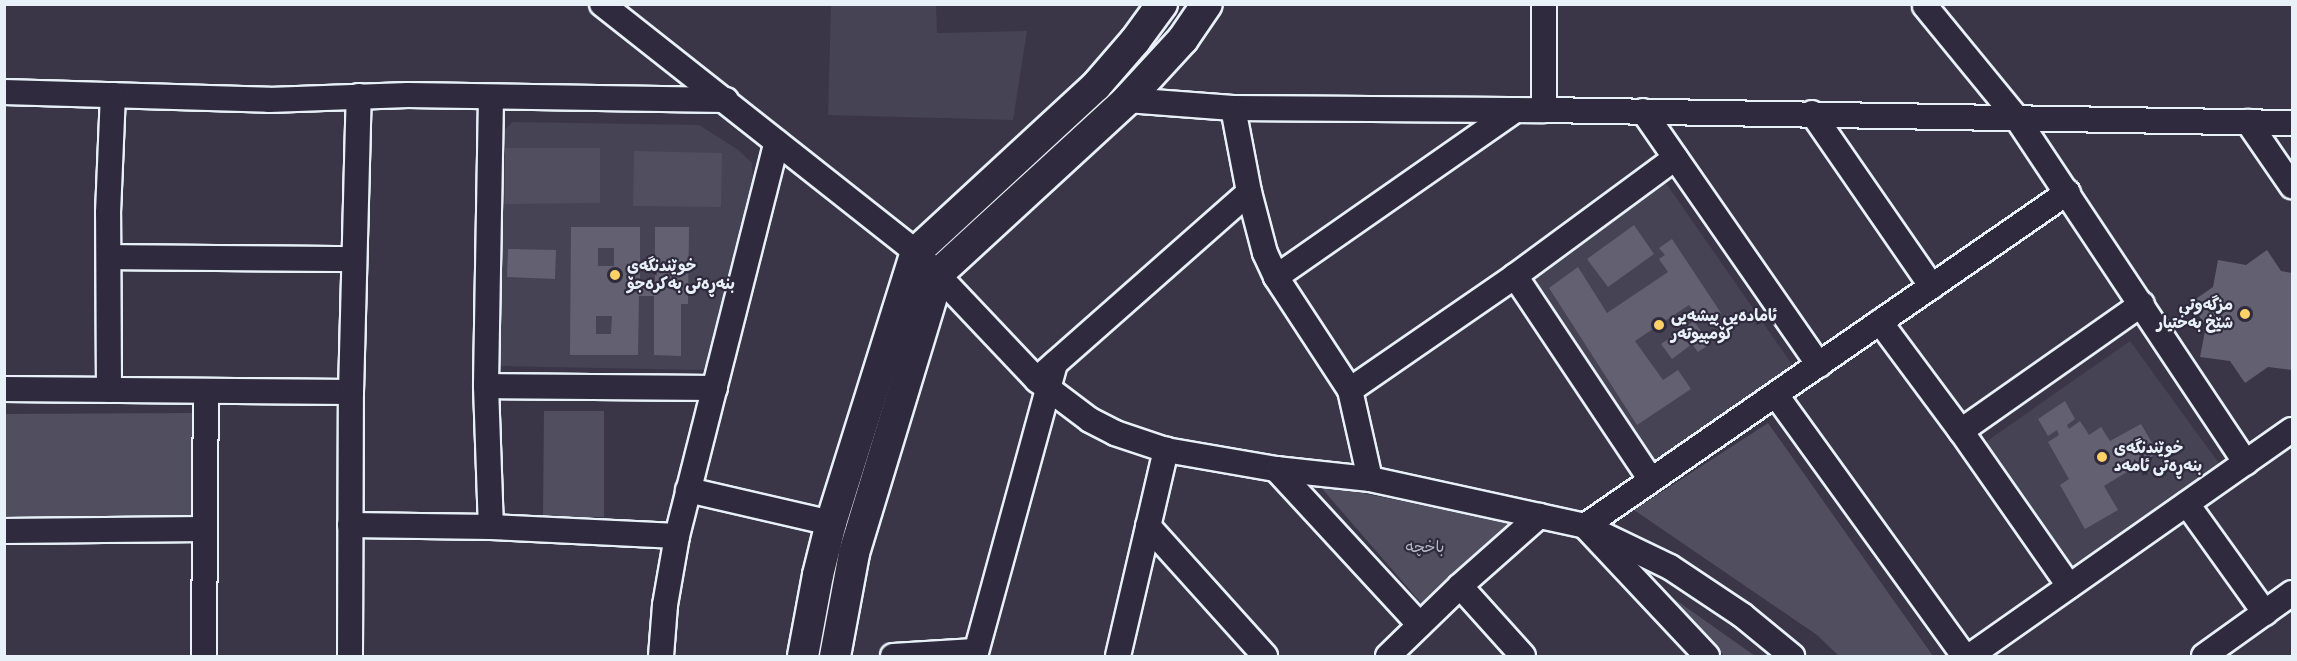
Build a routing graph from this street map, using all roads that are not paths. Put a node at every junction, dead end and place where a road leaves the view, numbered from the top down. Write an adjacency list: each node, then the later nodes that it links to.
1 (602, 4): 10 (street)
2 (1162, 4): 25 (main road)
3 (1207, 4): 11 (main road)
4 (1544, 4): 14 (street)
5 (1925, 6): 17 (street)
6 (4, 92): 7 (street)
7 (113, 95): 8 (street); 26 (street)
8 (358, 96): 9 (street); 27 (street)
9 (491, 97): 10 (street); 36 (street)
10 (726, 100): 20 (street)
11 (1127, 100): 12 (street); 28 (main road)
12 (1233, 108): 13 (street); 23 (street)
13 (1515, 110): 14 (street); 30 (street)
14 (1544, 110): 15 (street)
15 (1643, 111): 16 (street); 21 (street)
16 (1812, 113): 17 (street); 31 (street)
17 (2016, 117): 18 (street); 24 (street)
18 (2248, 122): 19 (street); 22 (street)
19 (2292, 123)
20 (777, 142): 25 (street); 37 (street)
21 (1675, 158): 29 (street); 34 (street)
22 (2292, 186)
23 (1249, 192): 30 (street); 35 (street)
24 (2068, 192): 31 (street); 32 (street)
25 (916, 252): 28 (street); 54 (main road)
26 (109, 257): 27 (street); 39 (street)
27 (354, 259): 42 (street)
28 (939, 273): 35 (street); 73 (main road)
29 (1515, 276): 40 (street); 50 (street)
30 (1276, 277): 40 (street)
31 (1932, 287): 33 (street)
32 (2142, 304): 45 (street); 47 (street)
33 (1881, 322): 34 (street); 45 (street)
34 (1819, 365): 43 (street)
35 (1042, 385): 46 (street); 67 (street)
36 (486, 386): 37 (street); 58 (street)
37 (715, 388): 51 (street)
38 (4, 389): 39 (street)
39 (109, 390): 41 (street)
40 (1350, 390): 49 (street)
41 (206, 392): 42 (street); 59 (street)
42 (351, 392): 55 (street)
43 (1776, 395): 50 (street); 80 (street)
44 (2292, 430): 47 (street)
45 (1961, 431): 63 (street)
46 (1166, 450): 48 (street); 56 (street)
47 (2246, 462): 52 (street)
48 (1276, 469): 49 (street); 66 (street)
49 (1370, 479): 53 (street)
50 (1651, 480): 57 (street)
51 (688, 490): 54 (street); 61 (street)
52 (2187, 504): 63 (street); 65 (street)
53 (1539, 516): 57 (street); 62 (street)
54 (831, 523): 72 (main road)
55 (350, 525): 58 (street); 70 (street)
56 (1148, 526): 75 (street); 76 (street)
57 (1586, 526): 68 (street); 79 (street)
58 (491, 527): 61 (street)
59 (205, 529): 60 (street); 69 (street)
60 (4, 531)
61 (677, 536): 71 (street)
62 (1460, 586): 66 (street); 78 (street)
63 (2069, 586): 81 (street)
64 (2292, 593): 65 (street)
65 (2265, 613): 82 (street)
66 (1420, 625): 77 (street)
67 (975, 654): 74 (street)
68 (1786, 655)
69 (204, 657)
70 (350, 657)
71 (661, 657)
72 (803, 657)
73 (835, 657)
74 (893, 657)
75 (1118, 657)
76 (1265, 657)
77 (1388, 657)
78 (1523, 657)
79 (1707, 657)
80 (1964, 657)
81 (1970, 657)
82 (2204, 657)

